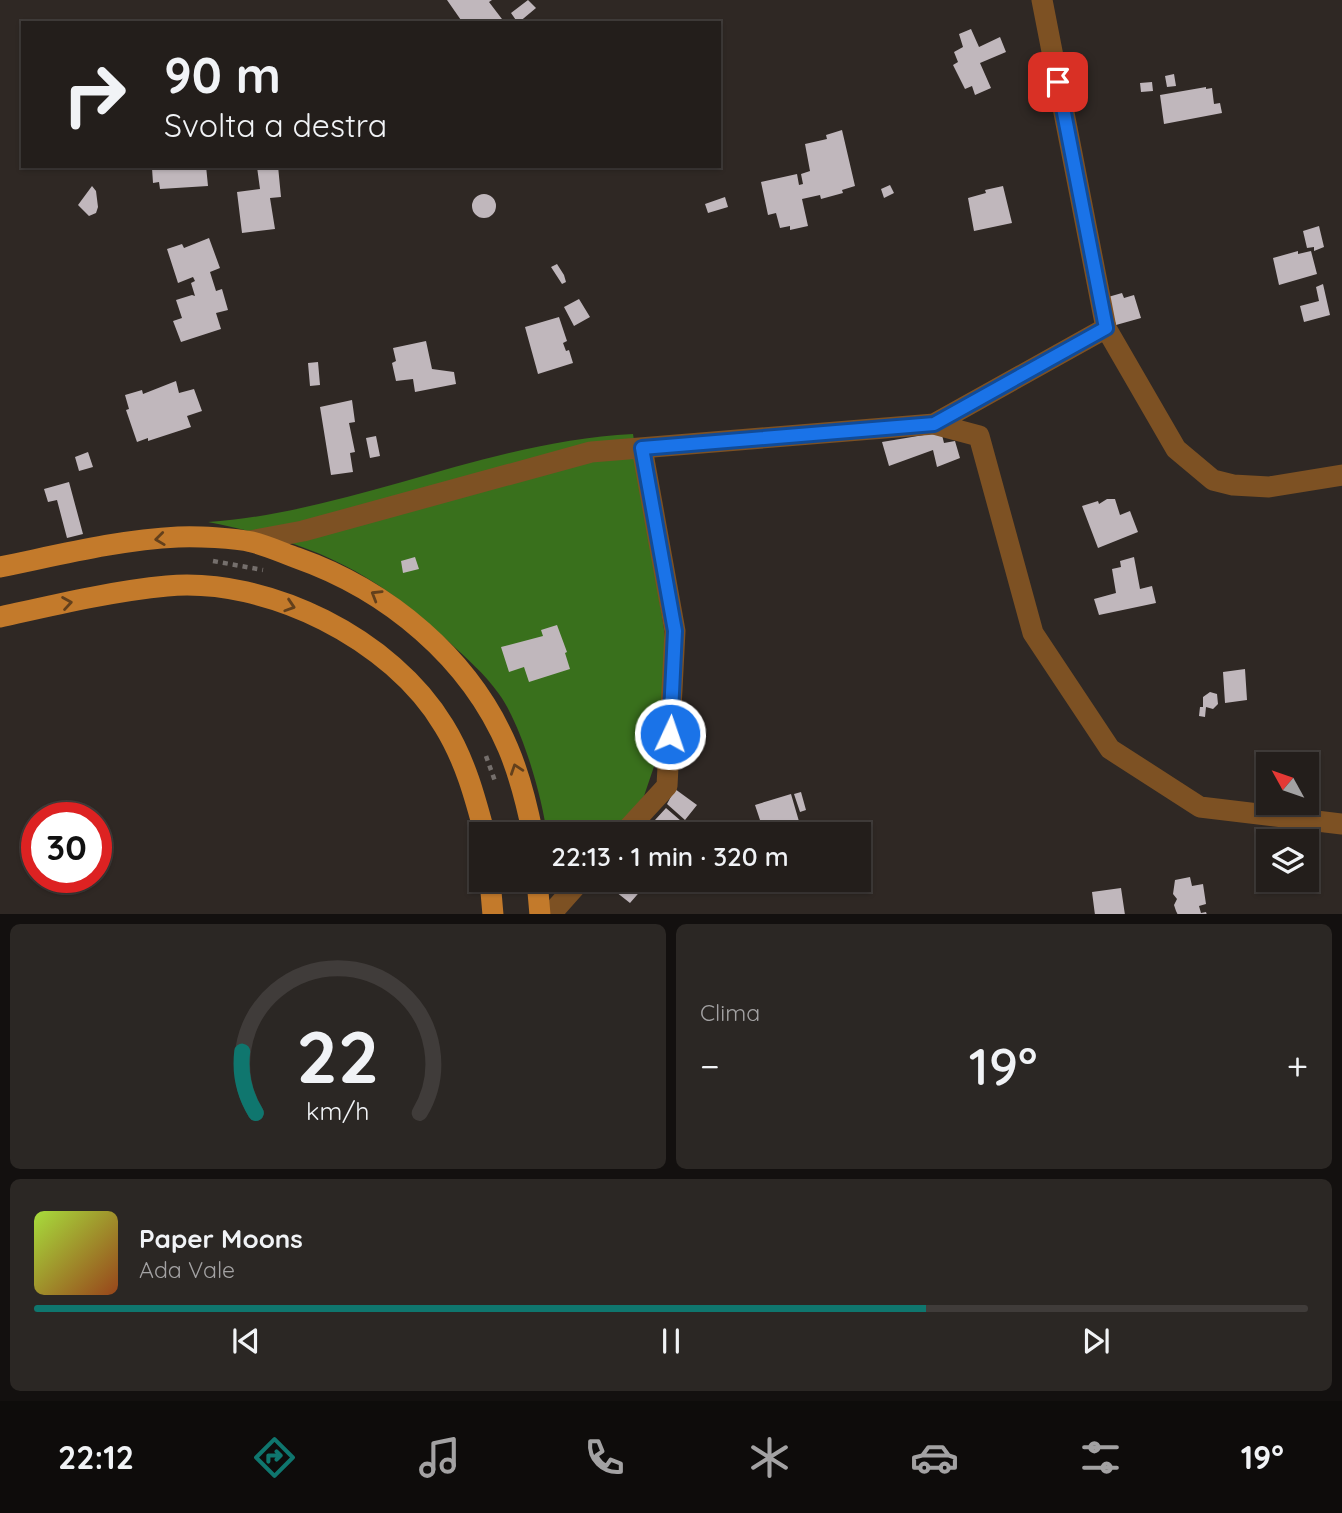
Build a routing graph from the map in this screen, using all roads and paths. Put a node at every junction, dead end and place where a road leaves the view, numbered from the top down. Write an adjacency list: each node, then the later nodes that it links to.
1 (1042, 0): 2 (street)
2 (1106, 328): 3 (street); 5 (street)
3 (934, 424): 4 (street); 12 (street)
4 (642, 448): 6 (street); 11 (street)
5 (1342, 475)
6 (250, 541): 7 (main road, one-way to 7); 10 (main road, one-way to 6)
7 (0, 567)
8 (0, 617): 9 (main road, one-way to 9)
9 (482, 822)
10 (530, 822)
11 (634, 822)
12 (1342, 824)
13 (491, 892): 16 (main road)
14 (538, 892): 17 (main road)
15 (570, 892): 18 (street)
16 (493, 914)
17 (540, 914)
18 (551, 914)

